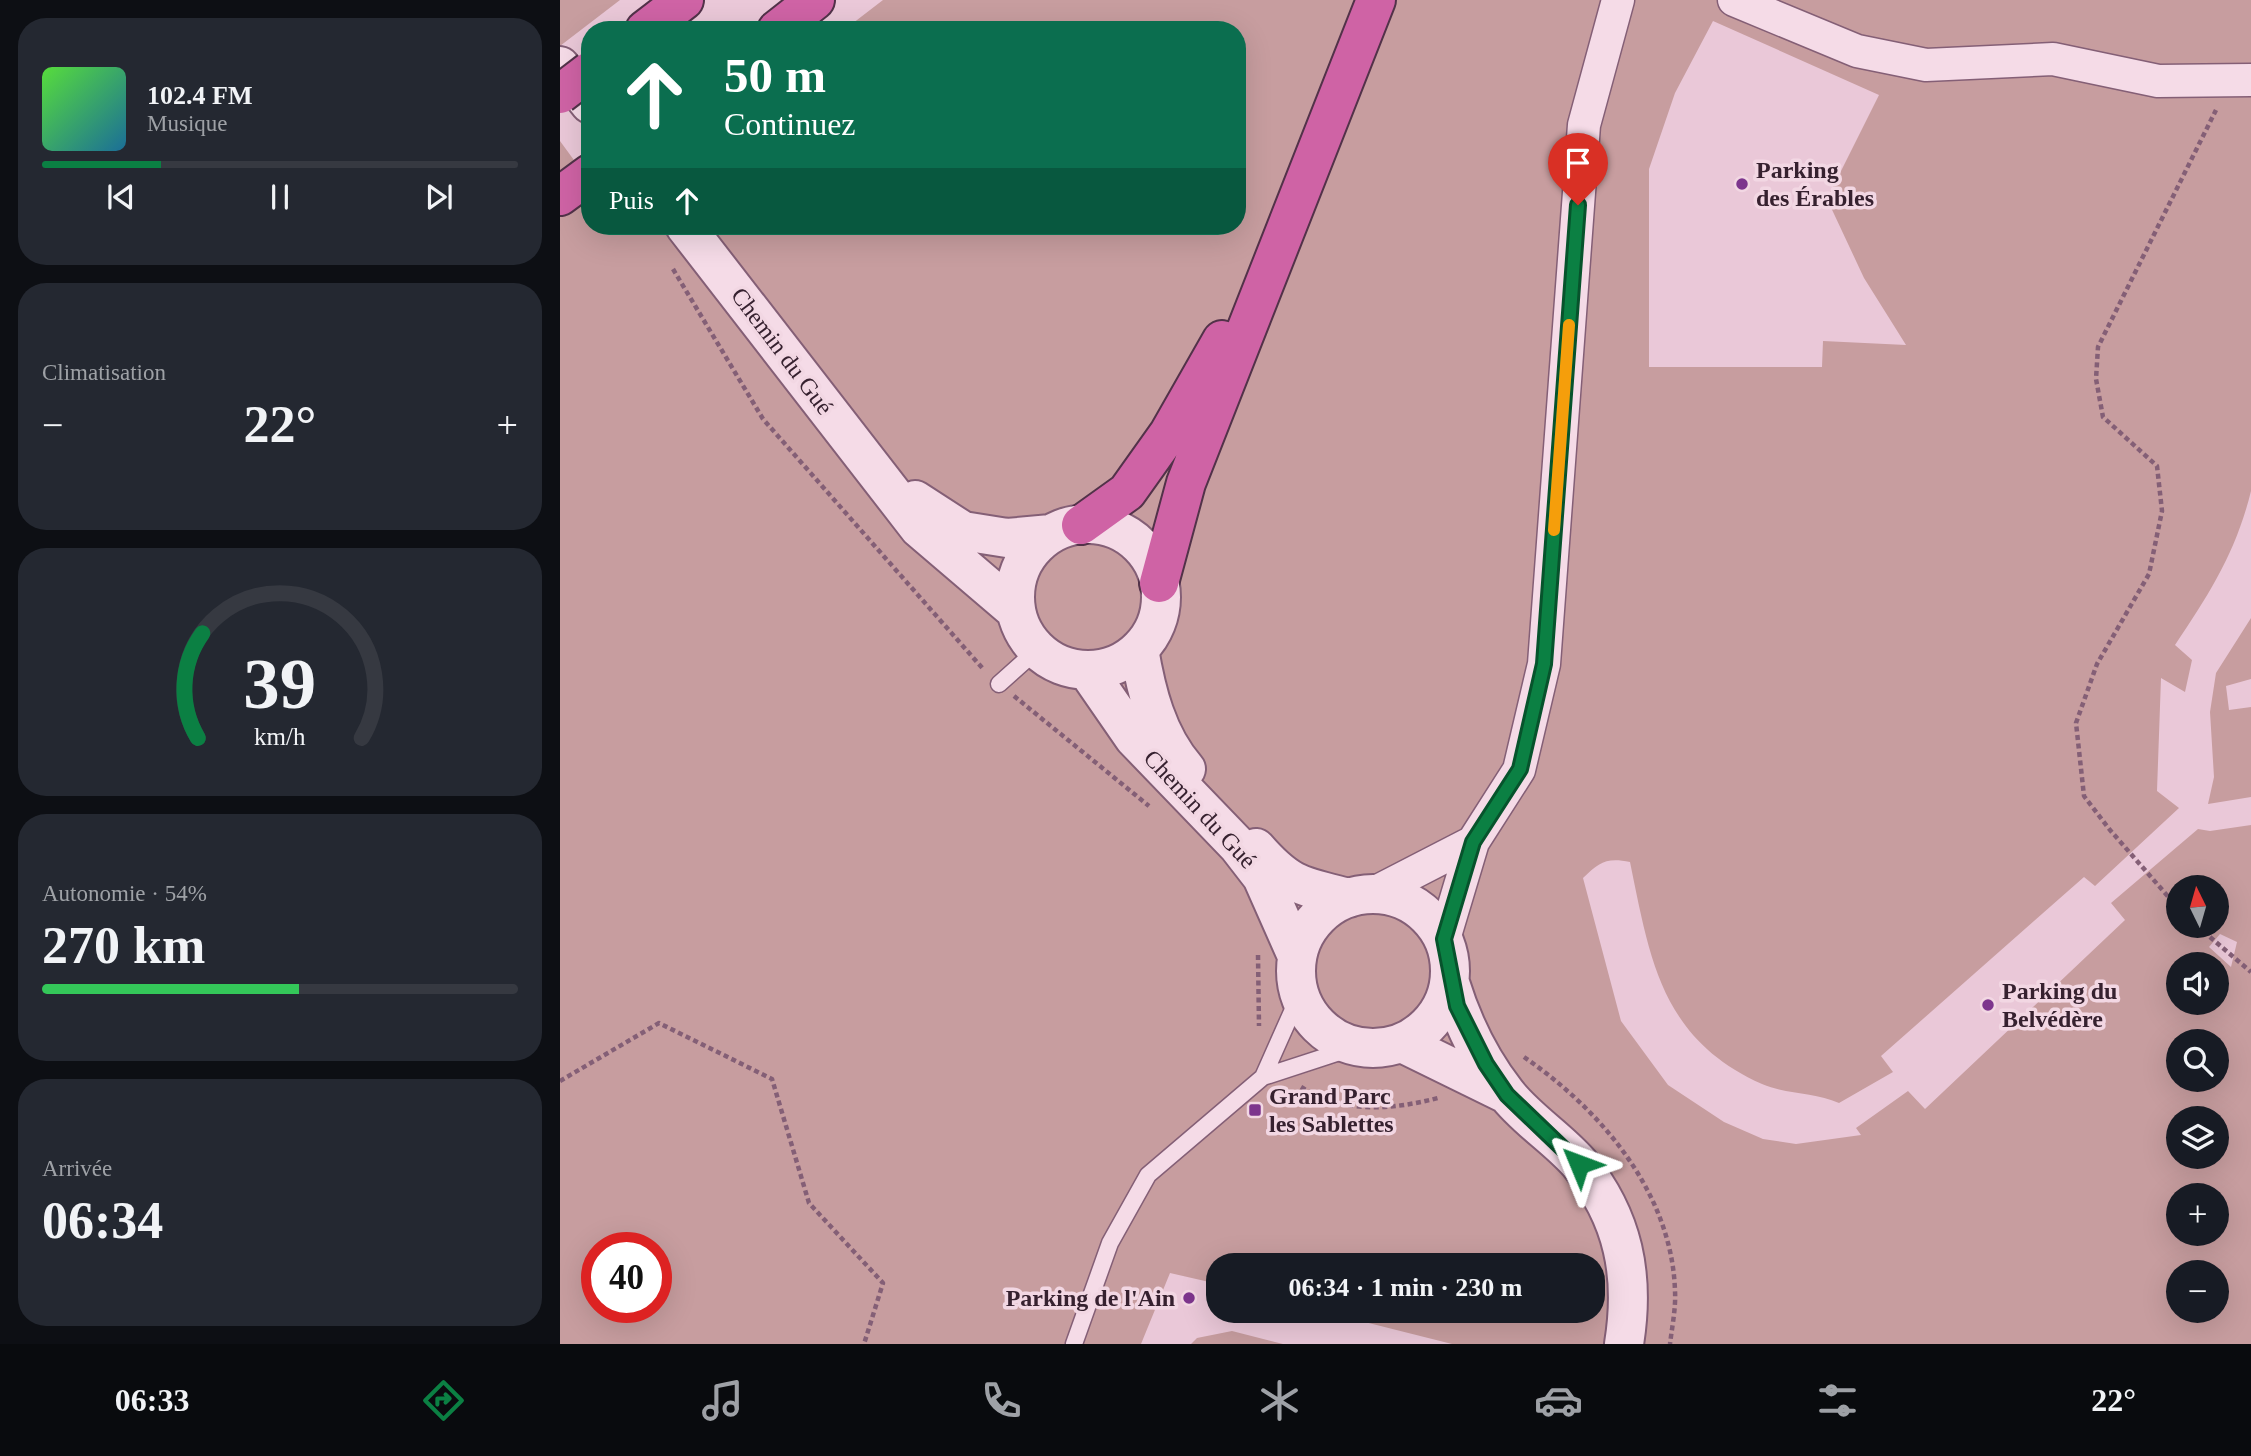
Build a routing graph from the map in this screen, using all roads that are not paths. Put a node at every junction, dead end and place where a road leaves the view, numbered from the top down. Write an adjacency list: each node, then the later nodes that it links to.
1 (684, 0): 7 (highway)
2 (815, 0): 8 (highway)
3 (1348, 0): 18 (highway)
4 (1376, 0): 19 (highway)
5 (1618, 0): 25 (street)
6 (1734, 0): 11 (street)
7 (657, 21)
8 (788, 21)
9 (560, 66): 12 (street)
10 (581, 78): 13 (highway, bridge)
11 (2241, 80)
12 (581, 93)
13 (560, 94)
14 (581, 181): 15 (highway)
15 (560, 196)
16 (692, 235): 17 (street, Chemin du Gué)
17 (878, 476): 18 (street, Chemin du Gué); 20 (street, Chemin du Gué)
18 (1066, 529): 19 (street); 20 (street)
19 (1159, 583): 21 (street)
20 (1015, 610): 22 (street)
21 (1139, 649): 23 (street); 26 (street, Chemin du Gué)
22 (1037, 650): 23 (street); 24 (lane)
23 (1087, 670): 28 (street, Chemin du Gué)
24 (999, 684)
25 (1473, 842): 26 (street); 27 (street)
26 (1360, 896): 27 (street); 28 (street)
27 (1444, 939): 29 (street)
28 (1297, 956): 30 (street)
29 (1450, 983): 31 (street); 34 (street)
30 (1299, 996): 32 (street); 33 (lane)
31 (1402, 1043): 32 (street); 34 (street)
32 (1355, 1047): 33 (lane)
33 (1263, 1077): 35 (lane)
34 (1507, 1095): 36 (street)
35 (1074, 1344)
36 (1624, 1344)

